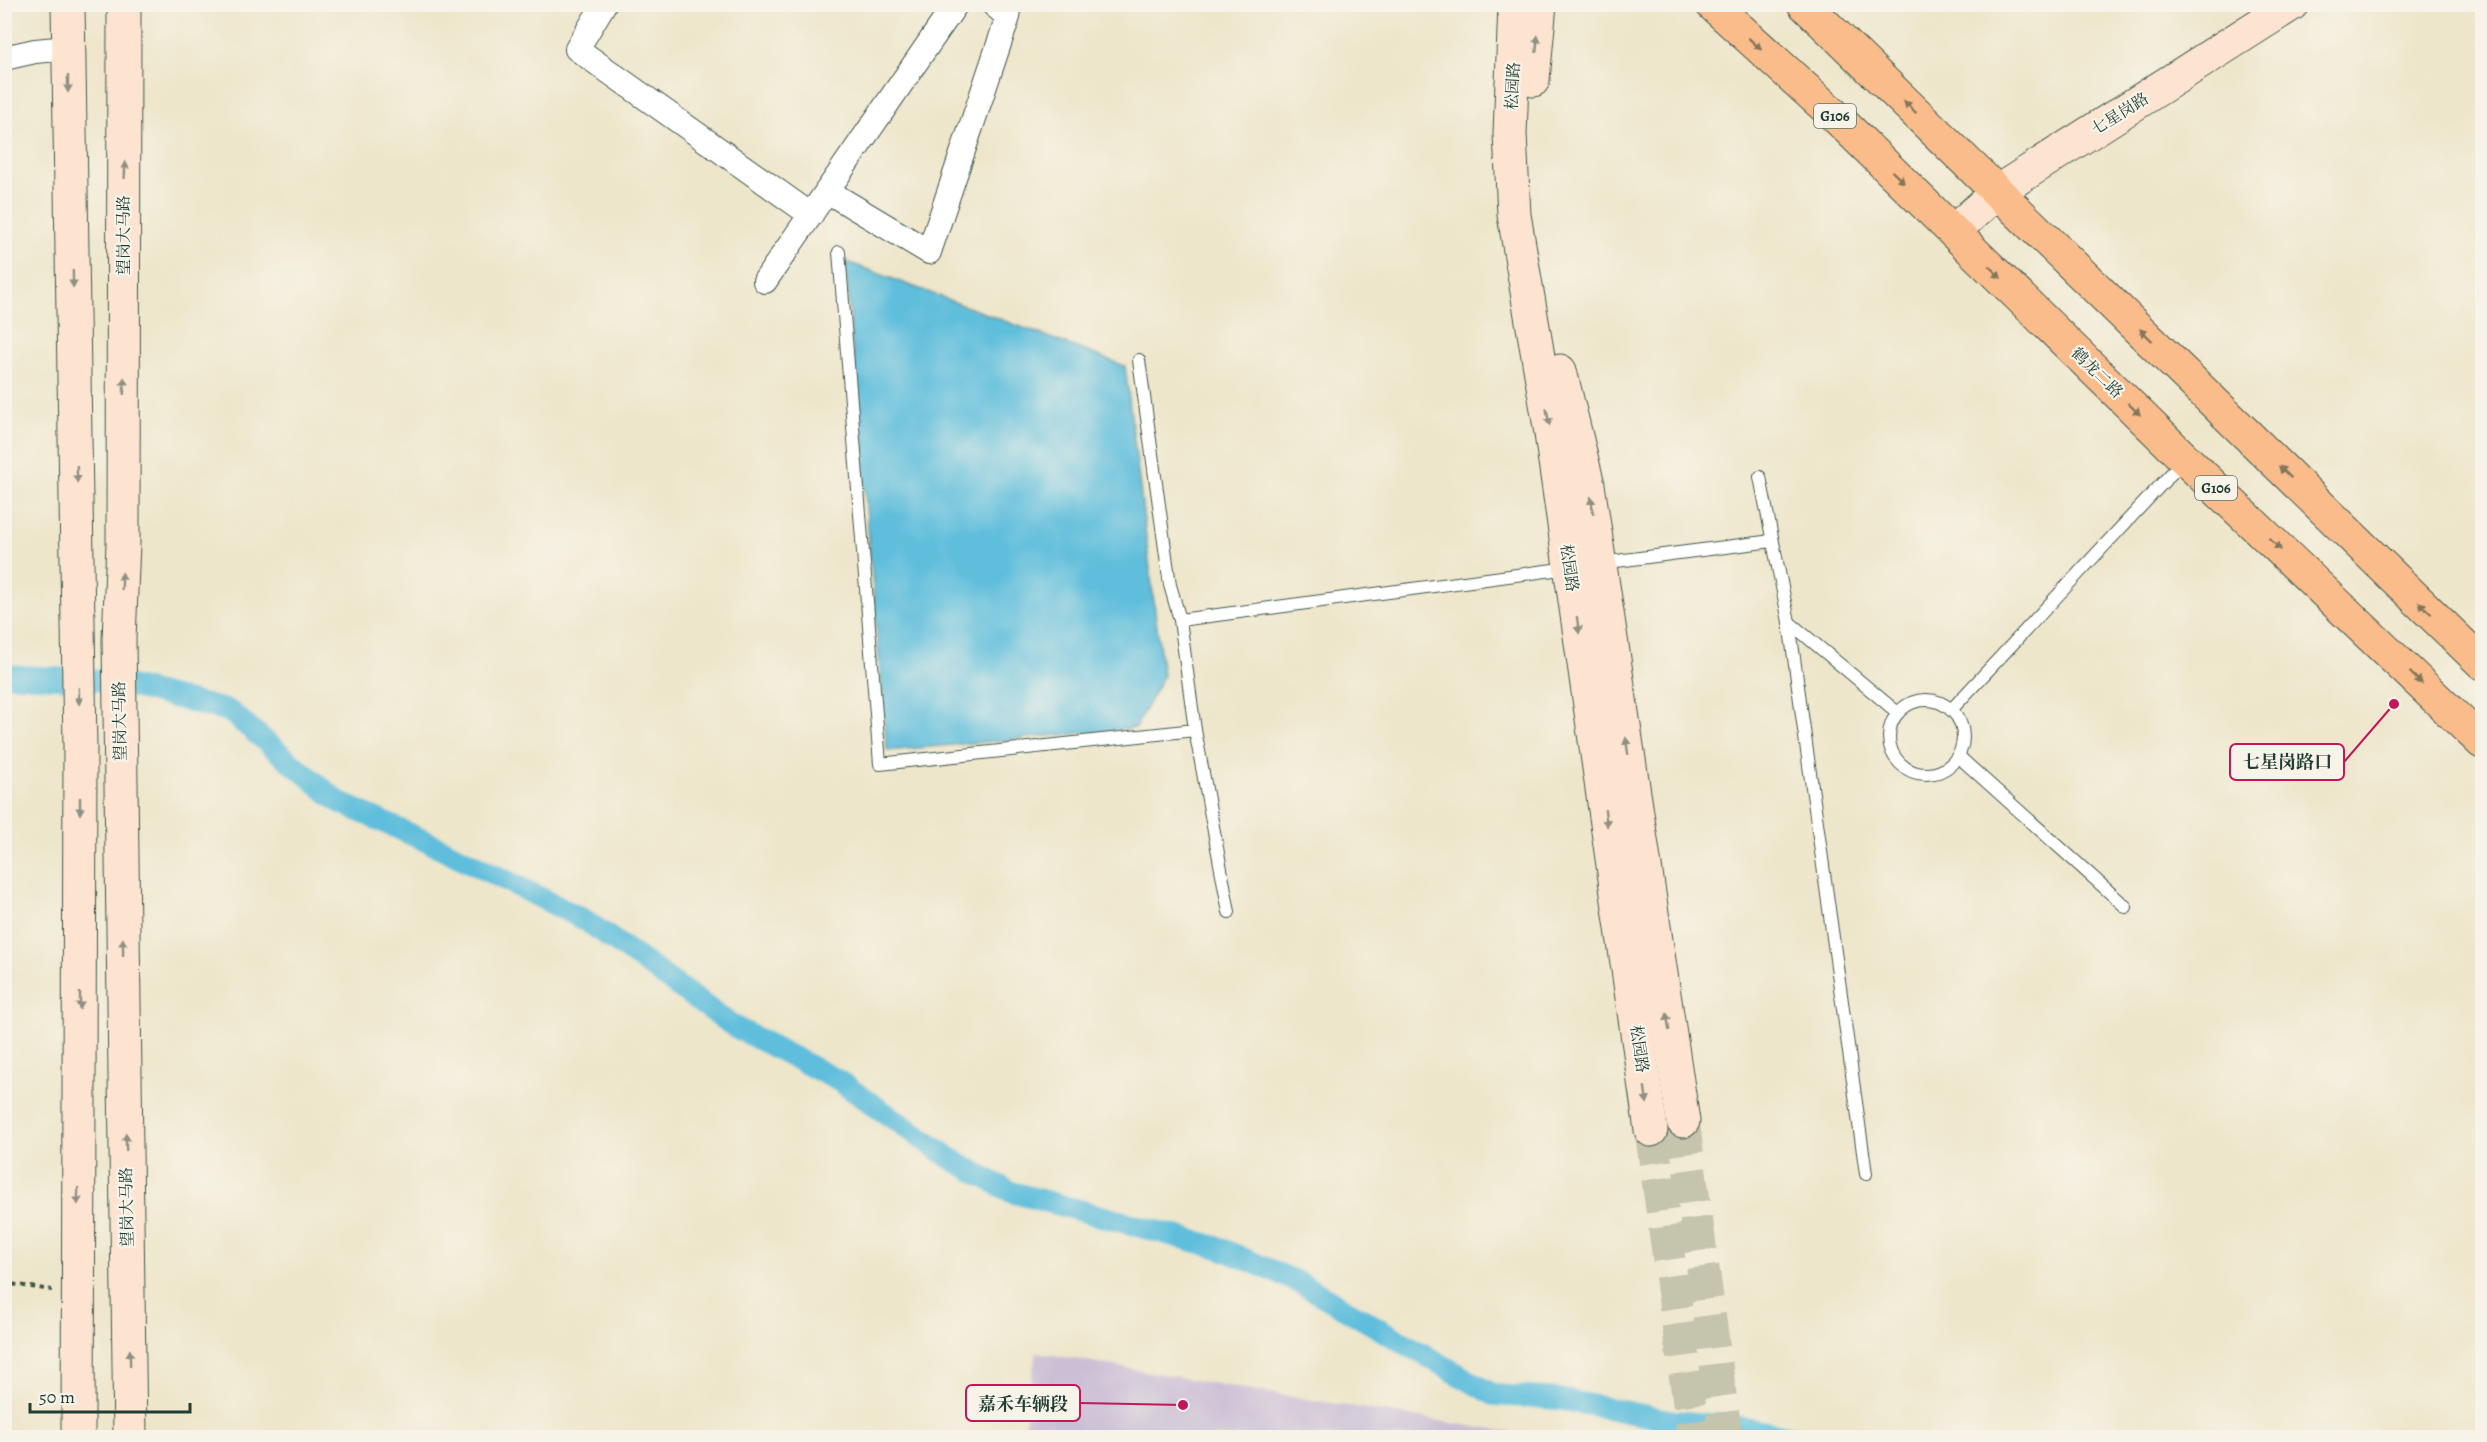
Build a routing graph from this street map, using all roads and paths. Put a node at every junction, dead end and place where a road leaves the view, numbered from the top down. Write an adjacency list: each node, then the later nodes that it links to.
1 (68, 4): 11 (street)
2 (124, 4): 41 (street, 望岗大马路, one-way to 2)
3 (604, 4): 15 (street)
4 (956, 4): 13 (street)
5 (993, 4): 13 (street)
6 (1515, 4): 24 (street, 松园路, one-way to 24)
7 (1540, 4): 23 (street, 松园路, one-way to 7)
8 (1712, 4): 16 (highway, 鹤龙二路 / G106, one-way to 16)
9 (1804, 4): 14 (highway, one-way to 9)
10 (2292, 4): 14 (street, 七星岗路)
11 (68, 48): 12 (street); 40 (street, one-way to 40)
12 (4, 58)
13 (827, 191): 15 (street)
14 (1998, 191): 16 (street, 七星岗路); 27 (highway, one-way to 14)
15 (811, 215): 18 (street)
16 (1954, 231): 20 (highway, 鹤龙二路 / G106, one-way to 20)
17 (839, 252): 30 (lane)
18 (765, 281)
19 (1139, 360): 25 (lane)
20 (2185, 459): 28 (lane); 31 (highway, 鹤龙二路 / G106, one-way to 31)
21 (1760, 477): 22 (lane)
22 (1772, 541): 23 (lane); 26 (lane)
23 (1601, 562): 35 (street, 松园路, one-way to 23)
24 (1569, 568): 25 (lane); 36 (street, 松园路, one-way to 36)
25 (1180, 620): 30 (lane)
26 (1789, 622): 29 (lane); 37 (lane)
27 (2482, 663)
28 (1951, 710): 29 (lane); 32 (lane)
29 (1898, 713): 32 (lane)
30 (1195, 730): 34 (lane)
31 (2482, 742)
32 (1958, 756): 33 (lane)
33 (2126, 907)
34 (1229, 912)
35 (1683, 1121)
36 (1651, 1130)
37 (1866, 1174)
38 (4, 1283): 39 (path)
39 (52, 1290)
40 (78, 1437)
41 (130, 1437)

